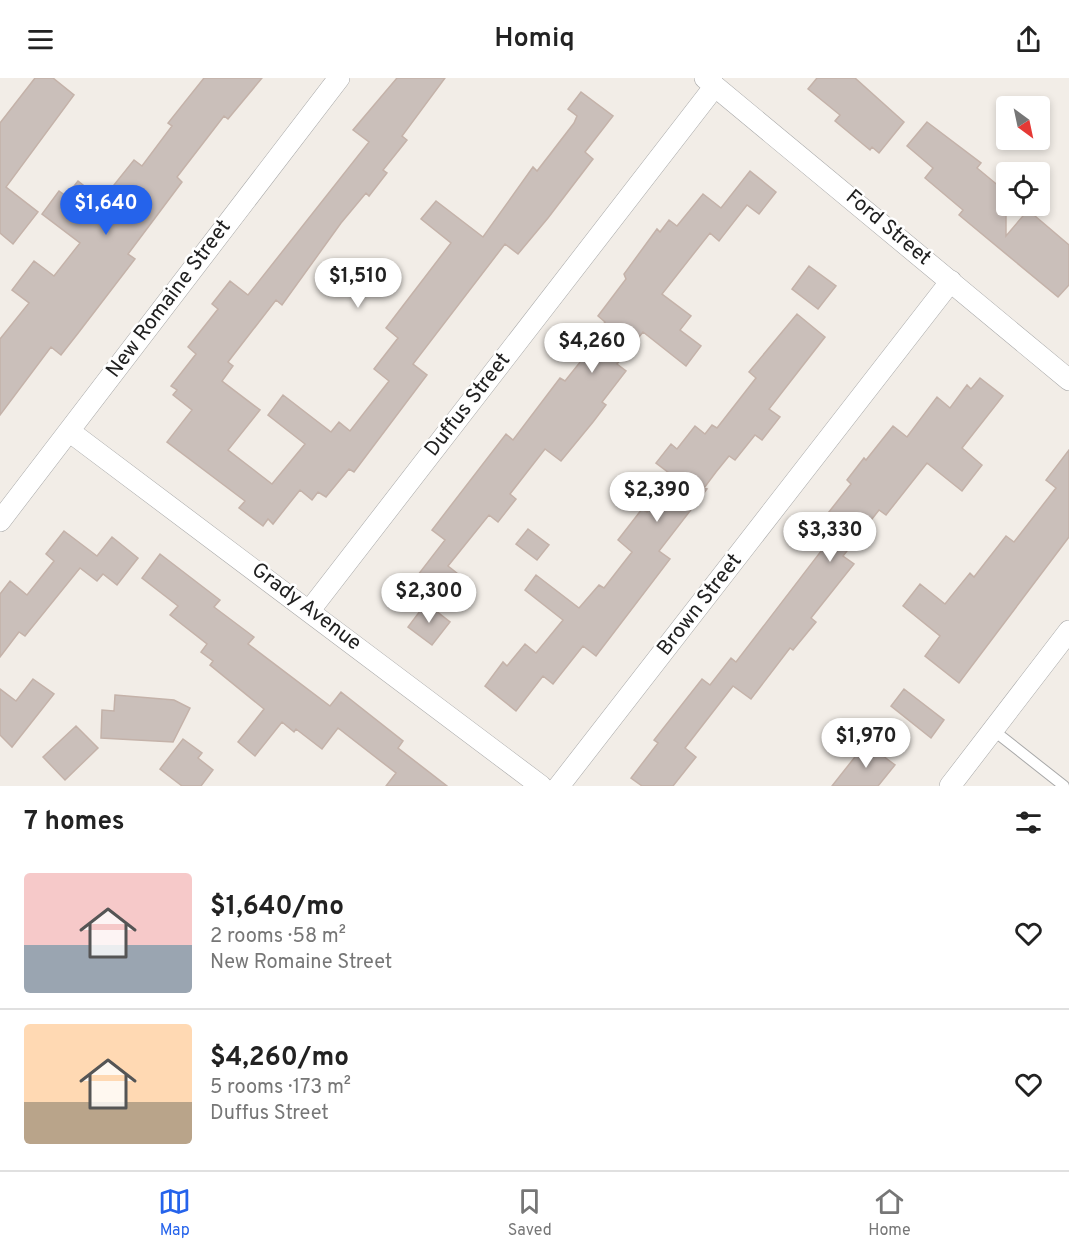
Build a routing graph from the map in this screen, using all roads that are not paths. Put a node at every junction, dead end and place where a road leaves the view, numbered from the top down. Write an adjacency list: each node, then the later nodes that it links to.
1 (339, 78): 5 (street, New Romaine Street)
2 (710, 82): 3 (street, Ford Street); 7 (street, Duffus Street)
3 (951, 281): 4 (street, Ford Street); 11 (street, Brown Street)
4 (1069, 380)
5 (69, 430): 6 (street, New Romaine Street); 7 (street, Grady Avenue)
6 (0, 521)
7 (310, 610): 10 (street, Grady Avenue)
8 (1069, 631): 9 (street)
9 (993, 730): 12 (street); 13 (lane)
10 (541, 786)
11 (559, 786)
12 (950, 786)
13 (1064, 786)

